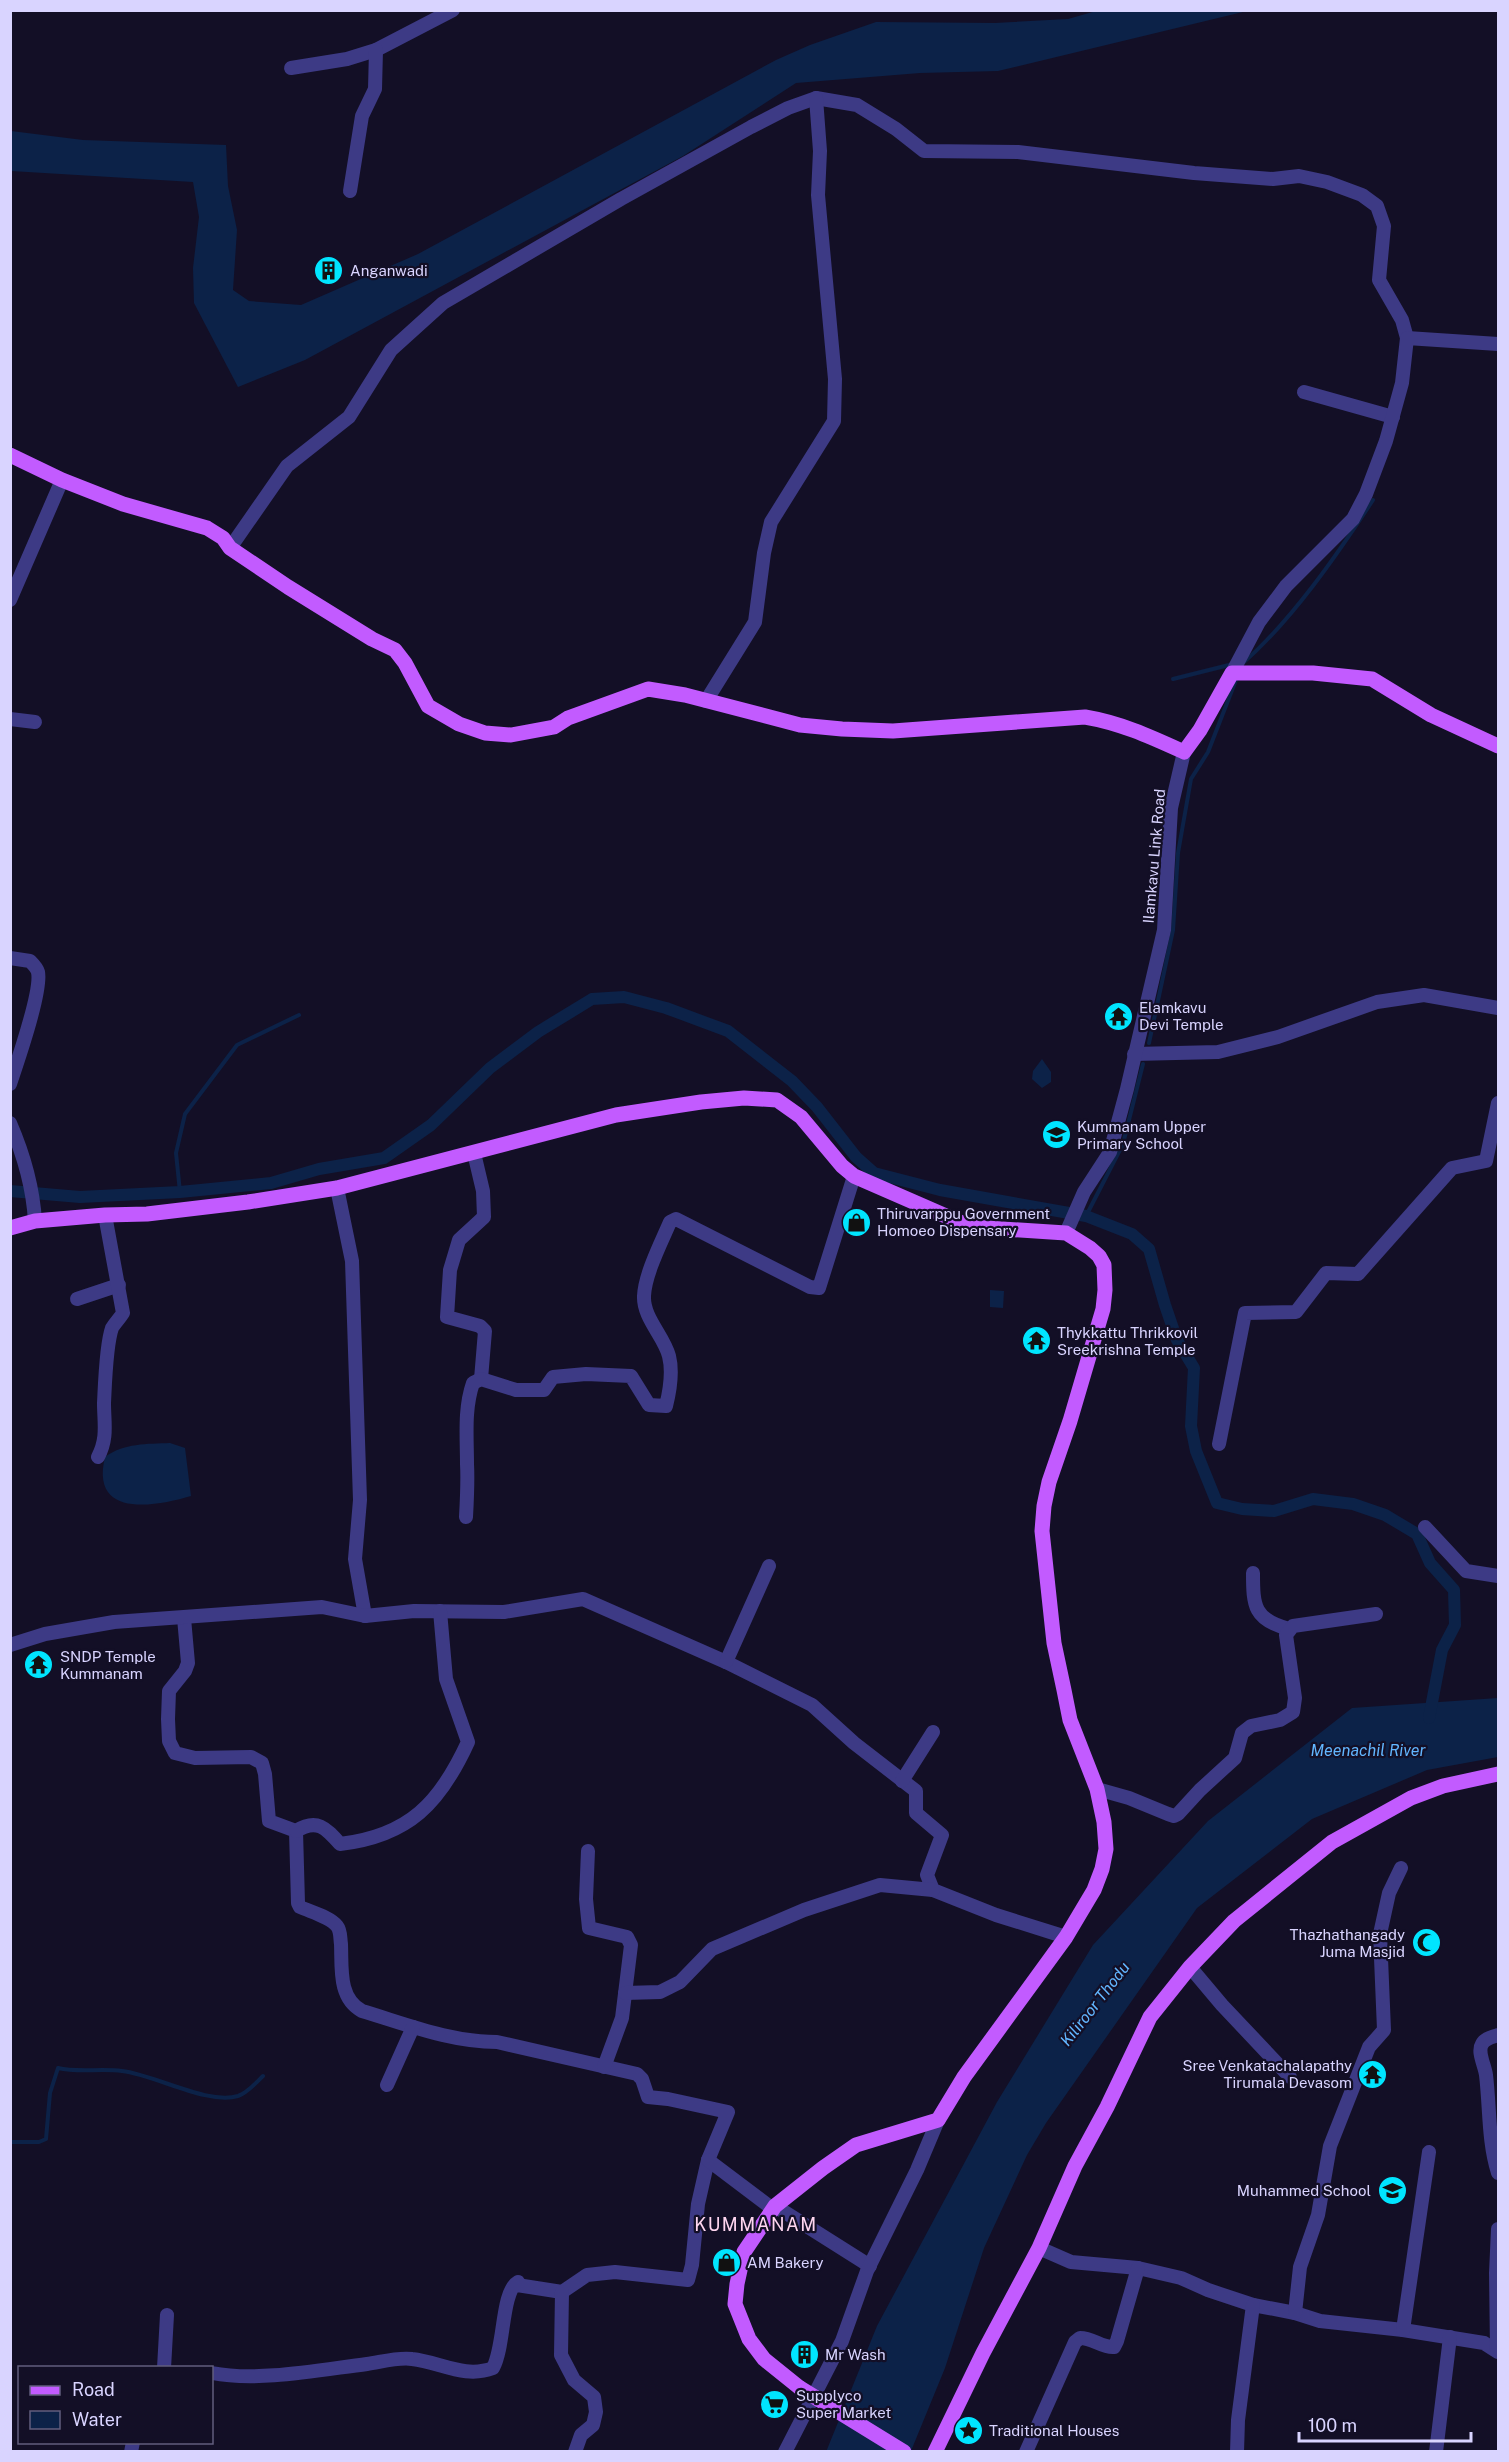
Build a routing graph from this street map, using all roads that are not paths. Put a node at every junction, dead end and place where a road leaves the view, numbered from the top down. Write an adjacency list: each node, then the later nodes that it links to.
1 (453, 10): 2 (street)
2 (376, 50): 3 (street); 5 (street)
3 (291, 68)
4 (816, 98): 6 (street); 12 (street); 15 (street)
5 (350, 191)
6 (1407, 338): 7 (street); 9 (street)
7 (1498, 344)
8 (1304, 392): 9 (street)
9 (1393, 417): 14 (street)
10 (10, 454): 11 (main road)
11 (62, 480): 12 (main road); 13 (street)
12 (230, 548): 15 (main road)
13 (10, 600)
14 (1236, 670): 18 (main road); 19 (main road)
15 (706, 701): 19 (main road)
16 (10, 719): 17 (street)
17 (35, 722)
18 (1498, 746)
19 (1184, 752): 22 (street, Ilamkavu Link Road)
20 (10, 958): 23 (street)
21 (1498, 1008): 22 (street)
22 (1134, 1054): 32 (street, Ilamkavu Link Road)
23 (10, 1084)
24 (1498, 1103): 36 (street)
25 (10, 1122): 29 (street)
26 (474, 1154): 27 (main road); 28 (main road); 35 (street)
27 (854, 1176): 32 (main road); 35 (street)
28 (337, 1188): 30 (main road); 45 (street)
29 (35, 1214): 30 (main road); 31 (main road)
30 (105, 1215): 33 (street)
31 (10, 1228)
32 (1069, 1228): 53 (main road)
33 (118, 1286): 34 (street); 37 (street)
34 (77, 1299)
35 (481, 1379): 38 (street)
36 (1219, 1444)
37 (98, 1457)
38 (466, 1516)
39 (1425, 1527): 42 (street)
40 (769, 1566): 49 (street)
41 (1253, 1573): 47 (street)
42 (1498, 1576)
43 (440, 1611): 45 (street); 49 (street); 54 (street)
44 (1376, 1614): 47 (street)
45 (365, 1616): 46 (street)
46 (184, 1618): 48 (street); 54 (street)
47 (1289, 1629): 53 (street)
48 (10, 1646)
49 (726, 1662): 52 (street)
50 (933, 1732): 52 (street)
51 (1498, 1774): 59 (main road)
52 (902, 1781): 57 (street)
53 (1097, 1789): 58 (main road)
54 (296, 1831): 61 (street)
55 (588, 1851): 60 (street)
56 (1401, 1868): 77 (street)
57 (933, 1890): 58 (street); 60 (street)
58 (1066, 1938): 66 (main road)
59 (1190, 1967): 64 (street); 72 (main road)
60 (625, 1993): 63 (street)
61 (413, 2027): 63 (street); 65 (street)
62 (1498, 2036): 69 (street)
63 (604, 2067): 68 (street)
64 (1290, 2077)
65 (387, 2085)
66 (938, 2120): 70 (main road); 73 (street)
67 (1430, 2152): 79 (street)
68 (708, 2160): 70 (street); 75 (street)
69 (1498, 2173)
70 (774, 2208): 73 (street); 86 (main road, bridge)
71 (1498, 2229): 81 (street)
72 (1039, 2248): 74 (street); 87 (main road)
73 (870, 2266): 85 (street)
74 (1138, 2268): 76 (street); 88 (street)
75 (562, 2292): 83 (street); 84 (street)
76 (1253, 2305): 77 (street); 89 (street)
77 (1295, 2313): 79 (street)
78 (167, 2315): 82 (street)
79 (1403, 2330): 80 (street)
80 (1450, 2337): 81 (street); 90 (street)
81 (1498, 2351)
82 (164, 2366)
83 (213, 2373)
84 (574, 2451)
85 (785, 2451)
86 (904, 2451)
87 (935, 2451)
88 (1026, 2451)
89 (1237, 2451)
90 (1436, 2451)

